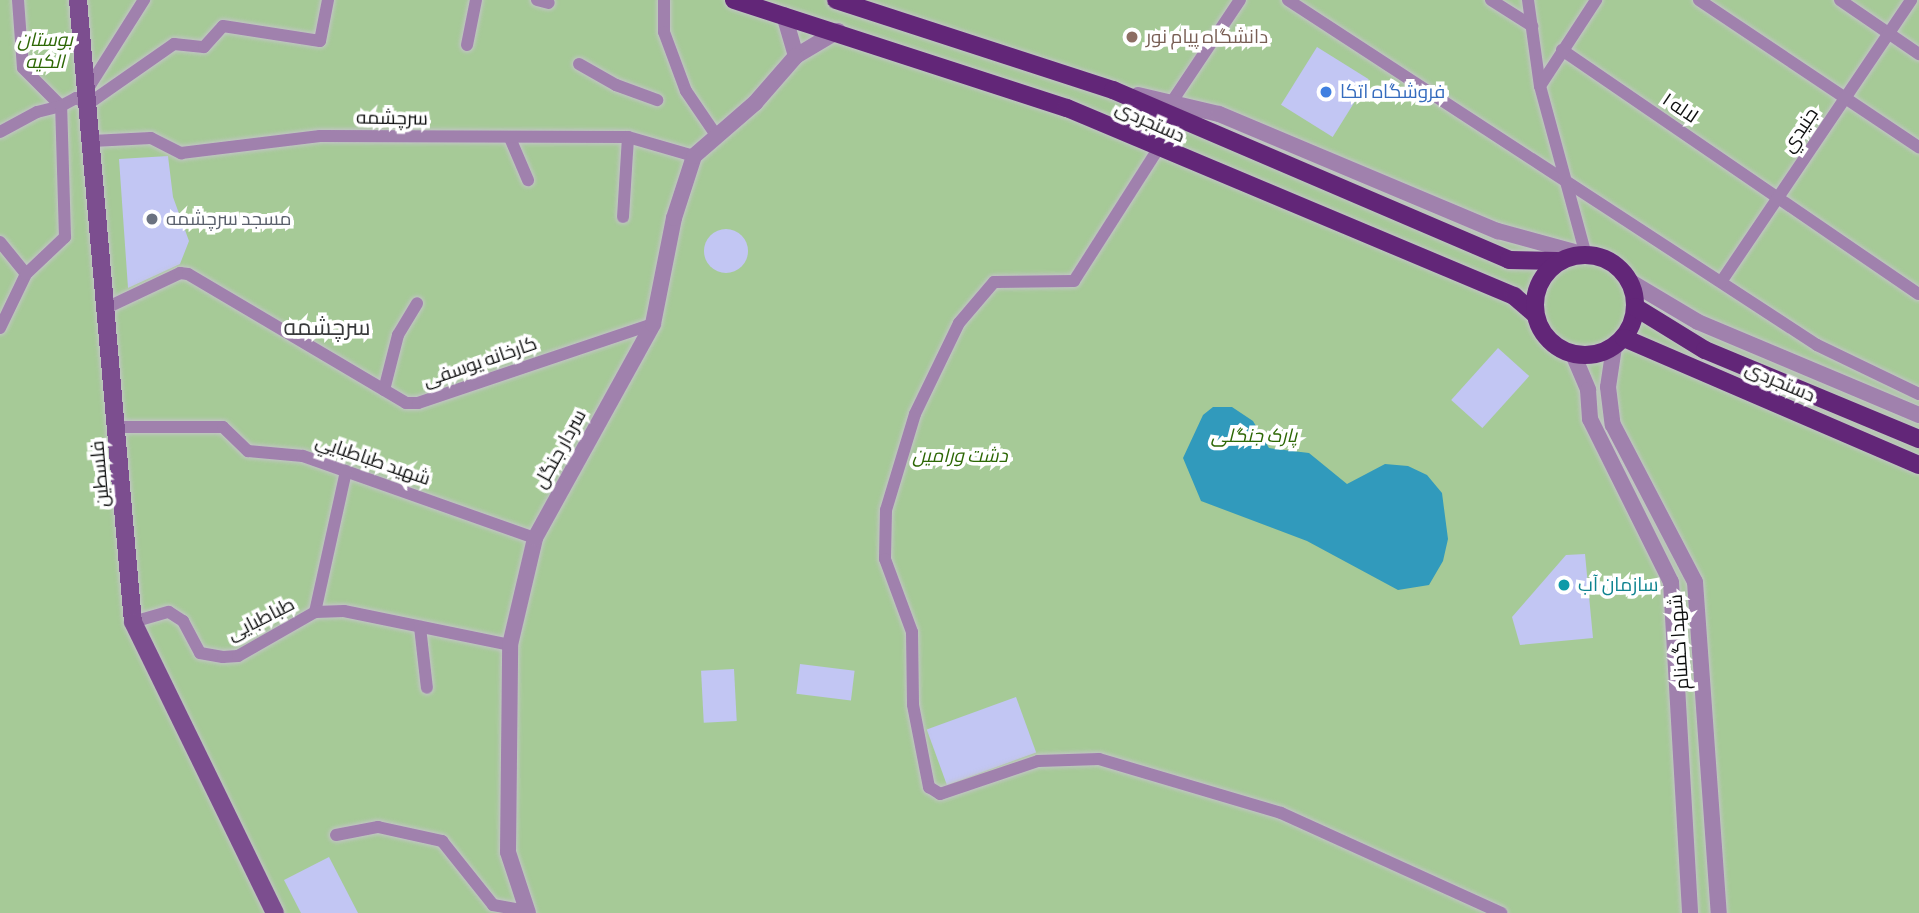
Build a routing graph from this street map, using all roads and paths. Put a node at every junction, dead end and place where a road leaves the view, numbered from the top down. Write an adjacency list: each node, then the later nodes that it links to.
1 (18, 0): 32 (street)
2 (78, 0): 28 (main road, فلسطین)
3 (144, 0): 28 (street)
4 (328, 0): 28 (street)
5 (476, 0): 21 (street)
6 (664, 0): 34 (street)
7 (733, 0): 17 (main road, دستجردی)
8 (836, 0): 27 (main road, دستجردی)
9 (1240, 0): 31 (street)
10 (1288, 0): 42 (street)
11 (1491, 0): 18 (street)
12 (1528, 0): 18 (street)
13 (1596, 0): 22 (street)
14 (1699, 0): 29 (street)
15 (1840, 0): 20 (street)
16 (1912, 0): 20 (street, جنيدي)
17 (784, 15): 19 (main road, دستجردی); 24 (street)
18 (1532, 26): 26 (street)
19 (838, 31): 24 (street, سردار جنگل); 39 (main road, دستجردی)
20 (1889, 33): 23 (street); 29 (street, جنيدي)
21 (467, 45)
22 (1562, 50): 26 (street); 43 (street, لاله ۱)
23 (1919, 54)
24 (796, 56): 34 (street, سردار جنگل)
25 (579, 64): 30 (street)
26 (1540, 86): 42 (street)
27 (1113, 90): 31 (street); 47 (main road, دستجردی)
28 (88, 97): 32 (street); 37 (main road, فلسطین)
29 (1845, 98): 38 (street); 43 (street, جنيدي)
30 (657, 100)
31 (1171, 103): 46 (street)
32 (61, 106): 33 (street); 48 (street)
33 (0, 132)
34 (716, 135): 40 (street, سردار جنگل)
35 (628, 137): 36 (street, سرچشمه); 40 (street, سرچشمه); 44 (street)
36 (510, 138): 37 (street, سرچشمه); 41 (street)
37 (92, 141): 54 (main road, فلسطین)
38 (1919, 147)
39 (1158, 149): 55 (main road, دستجردی); 76 (street)
40 (694, 156): 56 (street, سردار جنگل)
41 (528, 180)
42 (1565, 180): 46 (street); 50 (street)
43 (1777, 197): 50 (street, جنيدي); 51 (street, لاله ۱)
44 (623, 217)
45 (0, 242): 48 (street)
46 (1586, 255): 47 (main road); 49 (main road)
47 (1557, 261): 55 (main road)
48 (26, 274): 57 (street)
49 (1629, 281): 53 (main road); 62 (street)
50 (1721, 282): 61 (street)
51 (1919, 294)
52 (418, 303): 60 (street)
53 (1635, 307): 58 (main road); 64 (main road, دستجردی)
54 (106, 308): 60 (street, کارخانه یوسفی); 63 (main road, فلسطین)
55 (1535, 314): 59 (main road)
56 (653, 324): 60 (street, کارخانه یوسفی); 67 (street, سردار جنگل)
57 (0, 328)
58 (1619, 343): 59 (main road); 65 (main road, دستجردی); 78 (street, شهدا گمنام)
59 (1573, 354): 77 (street, شهدا گمنام)
60 (384, 390)
61 (1919, 394)
62 (1919, 415)
63 (117, 427): 66 (street, شهيد طباطبايي); 69 (main road, فلسطین)
64 (1919, 439)
65 (1919, 465)
66 (346, 471): 67 (street, شهيد طباطبايي); 68 (street)
67 (535, 538): 71 (street, سردار جنگل)
68 (315, 612): 69 (street, طباطبایی); 70 (street, طباطبایی)
69 (133, 622): 75 (main road, فلسطین)
70 (420, 627): 71 (street, طباطبایی); 72 (street)
71 (510, 645): 74 (street, سردار جنگل)
72 (427, 688)
73 (336, 835): 74 (street)
74 (528, 912)
75 (275, 913)
76 (1501, 913)
77 (1690, 913)
78 (1719, 913)

